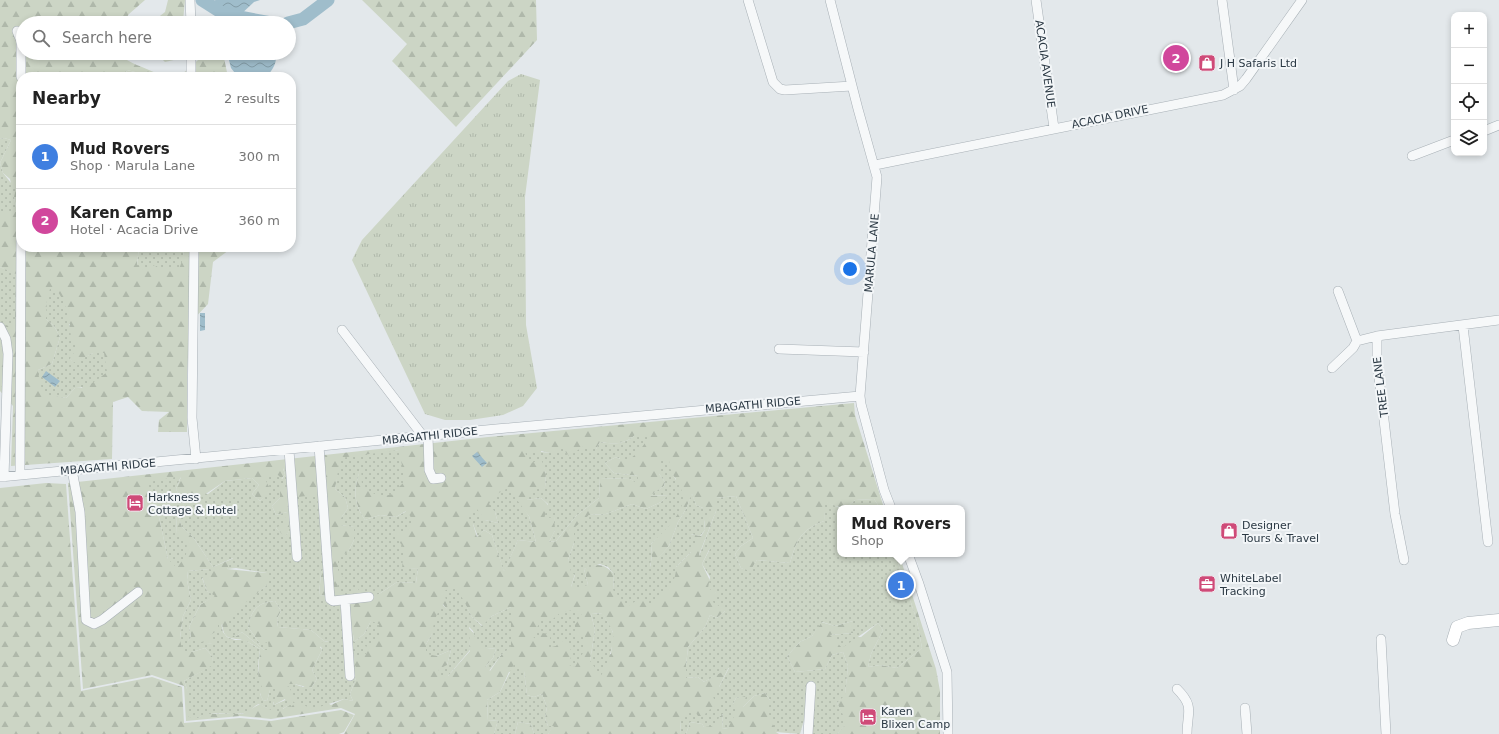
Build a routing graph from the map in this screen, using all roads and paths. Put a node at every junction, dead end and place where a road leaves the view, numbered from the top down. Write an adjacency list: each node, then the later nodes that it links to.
1 (748, 0): 12 (street)
2 (830, 0): 12 (street, MARULA LANE)
3 (1036, 0): 15 (street, ACACIA AVENUE)
4 (1222, 0): 13 (street)
5 (1302, 0): 13 (street, ACACIA DRIVE)
6 (190, 3): 7 (street)
7 (191, 16)
8 (21, 60): 10 (street)
9 (191, 60): 11 (street)
10 (21, 72)
11 (191, 72)
12 (852, 86): 19 (street, MARULA LANE)
13 (1234, 90): 15 (street, ACACIA DRIVE)
14 (1499, 125): 16 (street)
15 (1054, 128): 19 (street, ACACIA DRIVE)
16 (1487, 130)
17 (1451, 141): 18 (street)
18 (1412, 156)
19 (875, 165): 30 (street, MARULA LANE)
20 (21, 252): 38 (street)
21 (194, 252): 36 (street)
22 (1338, 291): 28 (street)
23 (1499, 320): 24 (street)
24 (1463, 326): 27 (street); 42 (street)
25 (0, 327): 39 (street)
26 (342, 330): 33 (street)
27 (1377, 336): 28 (street); 45 (street, TREE LANE)
28 (1357, 341): 31 (street)
29 (779, 349): 30 (street)
30 (864, 352): 32 (street, MARULA LANE)
31 (1332, 368)
32 (860, 396): 33 (street, MBAGATHI RIDGE); 41 (street, MARULA LANE)
33 (425, 436): 34 (street, MBAGATHI RIDGE); 40 (street)
34 (319, 446): 35 (street, MBAGATHI RIDGE); 48 (street)
35 (290, 450): 36 (street, MBAGATHI RIDGE); 43 (street)
36 (196, 459): 37 (street, MBAGATHI RIDGE)
37 (72, 470): 38 (street, MBAGATHI RIDGE); 46 (street)
38 (20, 474): 39 (street, MBAGATHI RIDGE)
39 (2, 477)
40 (441, 478)
41 (890, 505)
42 (1488, 542)
43 (297, 557)
44 (909, 557): 57 (street)
45 (1404, 560)
46 (138, 592)
47 (369, 597): 48 (street)
48 (345, 600): 52 (street)
49 (1499, 620): 51 (street)
50 (1381, 639): 60 (street)
51 (1453, 640)
52 (350, 676)
53 (811, 686): 56 (street)
54 (1177, 689): 58 (street)
55 (1245, 708): 59 (street)
56 (808, 734)
57 (948, 734)
58 (1187, 734)
59 (1247, 734)
60 (1386, 734)

